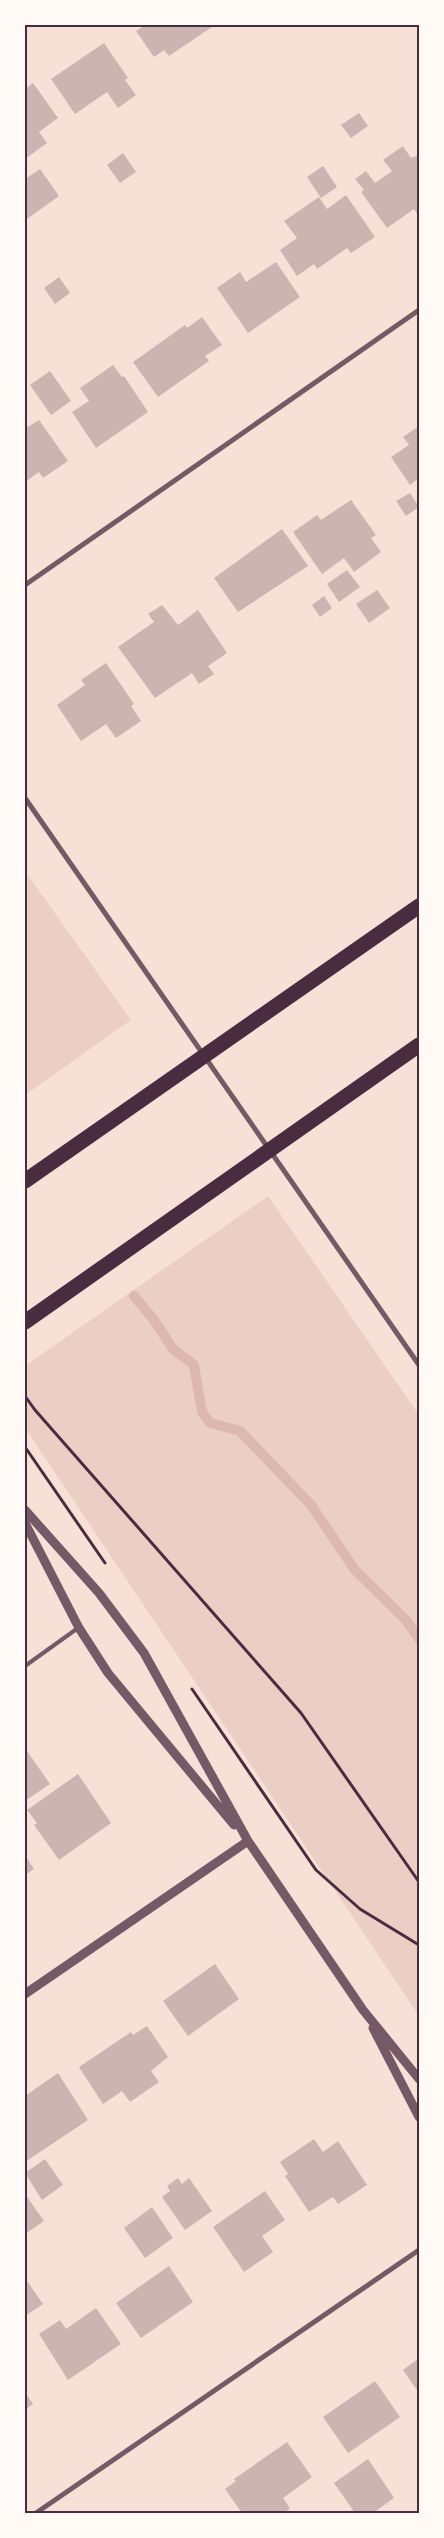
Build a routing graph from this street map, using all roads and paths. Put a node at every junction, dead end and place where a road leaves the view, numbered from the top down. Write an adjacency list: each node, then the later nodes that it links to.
1 (419, 310): 2 (street)
2 (25, 585)
3 (25, 798): 8 (street)
4 (419, 906): 6 (highway)
5 (419, 1045): 7 (highway)
6 (25, 1181)
7 (25, 1322)
8 (419, 1365)
9 (25, 1396): 18 (path)
10 (25, 1447): 13 (path)
11 (25, 1510): 17 (street)
12 (25, 1523): 14 (street)
13 (109, 1569)
14 (79, 1628): 15 (lane); 17 (street)
15 (25, 1666)
16 (187, 1682): 19 (path)
17 (248, 1841): 20 (street); 21 (street)
18 (419, 1882)
19 (419, 1945)
20 (25, 1994)
21 (363, 2010): 22 (street); 23 (street)
22 (419, 2079)
23 (419, 2117)
24 (419, 2250): 25 (street)
25 (36, 2513)

